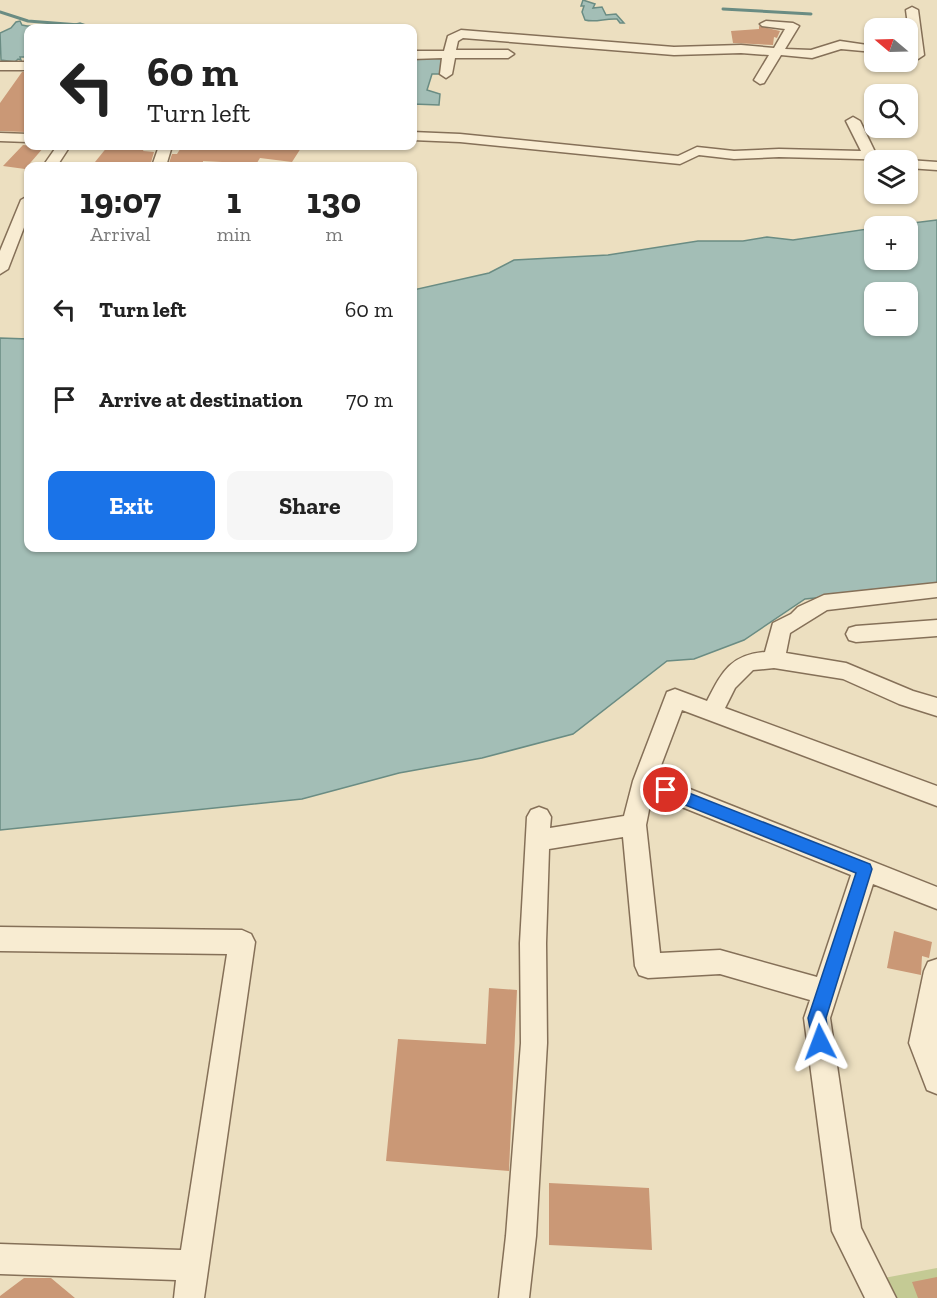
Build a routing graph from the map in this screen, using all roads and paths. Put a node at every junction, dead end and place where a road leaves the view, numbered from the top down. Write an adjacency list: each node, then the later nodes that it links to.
1 (912, 10): 2 (street)
2 (912, 18)
3 (766, 24): 5 (street)
4 (864, 48): 5 (street)
5 (778, 50): 6 (street); 14 (street)
6 (449, 54): 7 (street); 8 (street); 13 (street)
7 (508, 54)
8 (417, 55)
9 (918, 56): 10 (street)
10 (935, 58)
11 (24, 66): 12 (street)
12 (1, 67)
13 (446, 74)
14 (760, 80)
15 (853, 121): 19 (street)
16 (417, 136): 20 (street)
17 (0, 137): 18 (street)
18 (24, 138)
19 (868, 150)
20 (864, 155)
21 (918, 165): 22 (street)
22 (937, 166)
23 (24, 210): 24 (street)
24 (0, 268)
25 (937, 590): 28 (street)
26 (937, 628): 27 (street)
27 (855, 634)
28 (774, 660): 29 (street); 30 (street)
29 (937, 707)
30 (712, 712): 31 (street); 32 (street)
31 (644, 782): 33 (street); 34 (street)
32 (937, 796)
33 (634, 825): 38 (street); 43 (street)
34 (865, 869): 35 (street); 38 (street)
35 (937, 898)
36 (0, 939): 41 (street)
37 (937, 971): 39 (street)
38 (824, 992): 44 (street)
39 (937, 1080)
40 (0, 1259): 41 (street)
41 (194, 1266): 42 (street)
42 (189, 1298)
43 (514, 1298)
44 (881, 1298)

